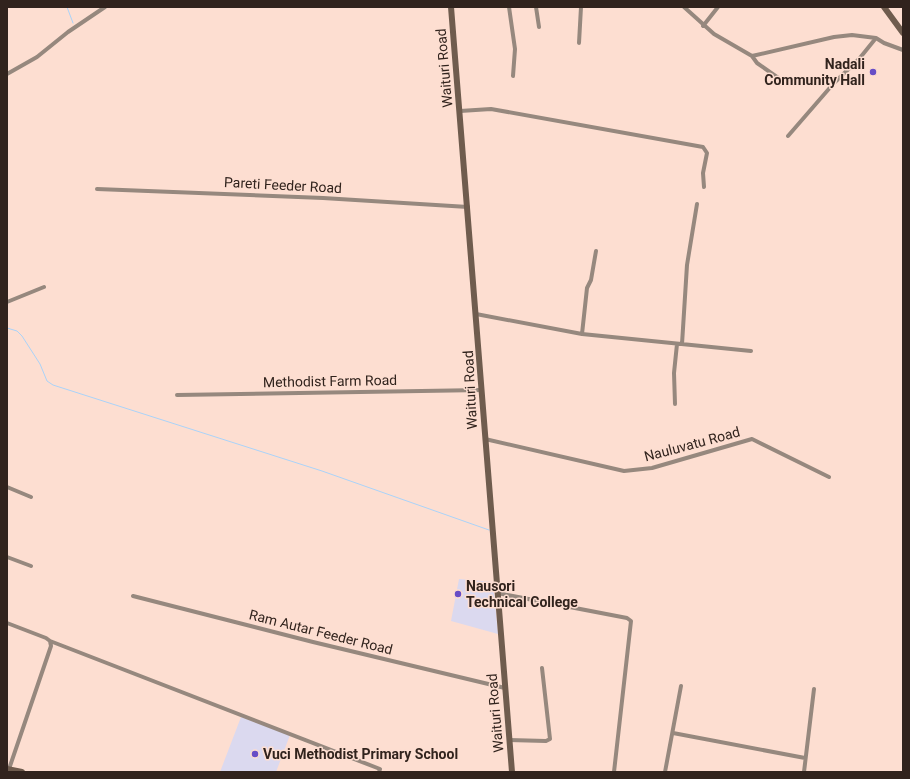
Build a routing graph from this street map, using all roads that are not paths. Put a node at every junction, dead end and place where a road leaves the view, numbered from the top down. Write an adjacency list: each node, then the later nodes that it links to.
1 (105, 7): 16 (street)
2 (451, 7): 19 (main road, Waituri Road)
3 (509, 7): 17 (street)
4 (536, 7): 10 (street)
5 (581, 7): 13 (street)
6 (684, 7): 9 (street)
7 (718, 7): 9 (street)
8 (884, 7): 11 (main road)
9 (704, 26): 15 (street)
10 (539, 27)
11 (903, 33)
12 (876, 38): 14 (street); 15 (street); 20 (street)
13 (579, 43)
14 (903, 49)
15 (752, 56): 18 (street)
16 (7, 74)
17 (514, 76)
18 (784, 82)
19 (460, 111): 21 (street); 24 (main road, Waituri Road)
20 (788, 136)
21 (704, 187)
22 (97, 189): 24 (street, Pareti Feeder Road)
23 (697, 204): 30 (street)
24 (468, 208): 28 (main road, Waituri Road)
25 (596, 251): 29 (street)
26 (44, 287): 27 (street)
27 (7, 302)
28 (476, 314): 29 (street); 32 (main road, Waituri Road)
29 (582, 334): 30 (street)
30 (679, 344): 31 (street); 34 (street)
31 (751, 351)
32 (483, 390): 33 (street, Methodist Farm Road); 35 (main road, Waituri Road)
33 (177, 395)
34 (675, 404)
35 (484, 439): 36 (street, Nauluvatu Road); 41 (main road, Waituri Road)
36 (829, 477)
37 (7, 487): 38 (street)
38 (31, 497)
39 (7, 557): 40 (street)
40 (31, 566)
41 (497, 593): 47 (main road, Waituri Road); 56 (street)
42 (133, 596): 47 (street, Ram Autar Feeder Road)
43 (7, 623): 44 (street)
44 (50, 641): 52 (street); 54 (street)
45 (542, 668): 50 (street)
46 (681, 686): 49 (street)
47 (505, 688): 50 (main road, Waituri Road)
48 (814, 689): 51 (street)
49 (673, 733): 51 (street); 57 (street)
50 (509, 740): 55 (main road, Waituri Road)
51 (805, 758): 58 (street)
52 (8, 769): 53 (main road)
53 (22, 772)
54 (379, 772)
55 (512, 772)
56 (614, 772)
57 (665, 772)
58 (804, 772)

